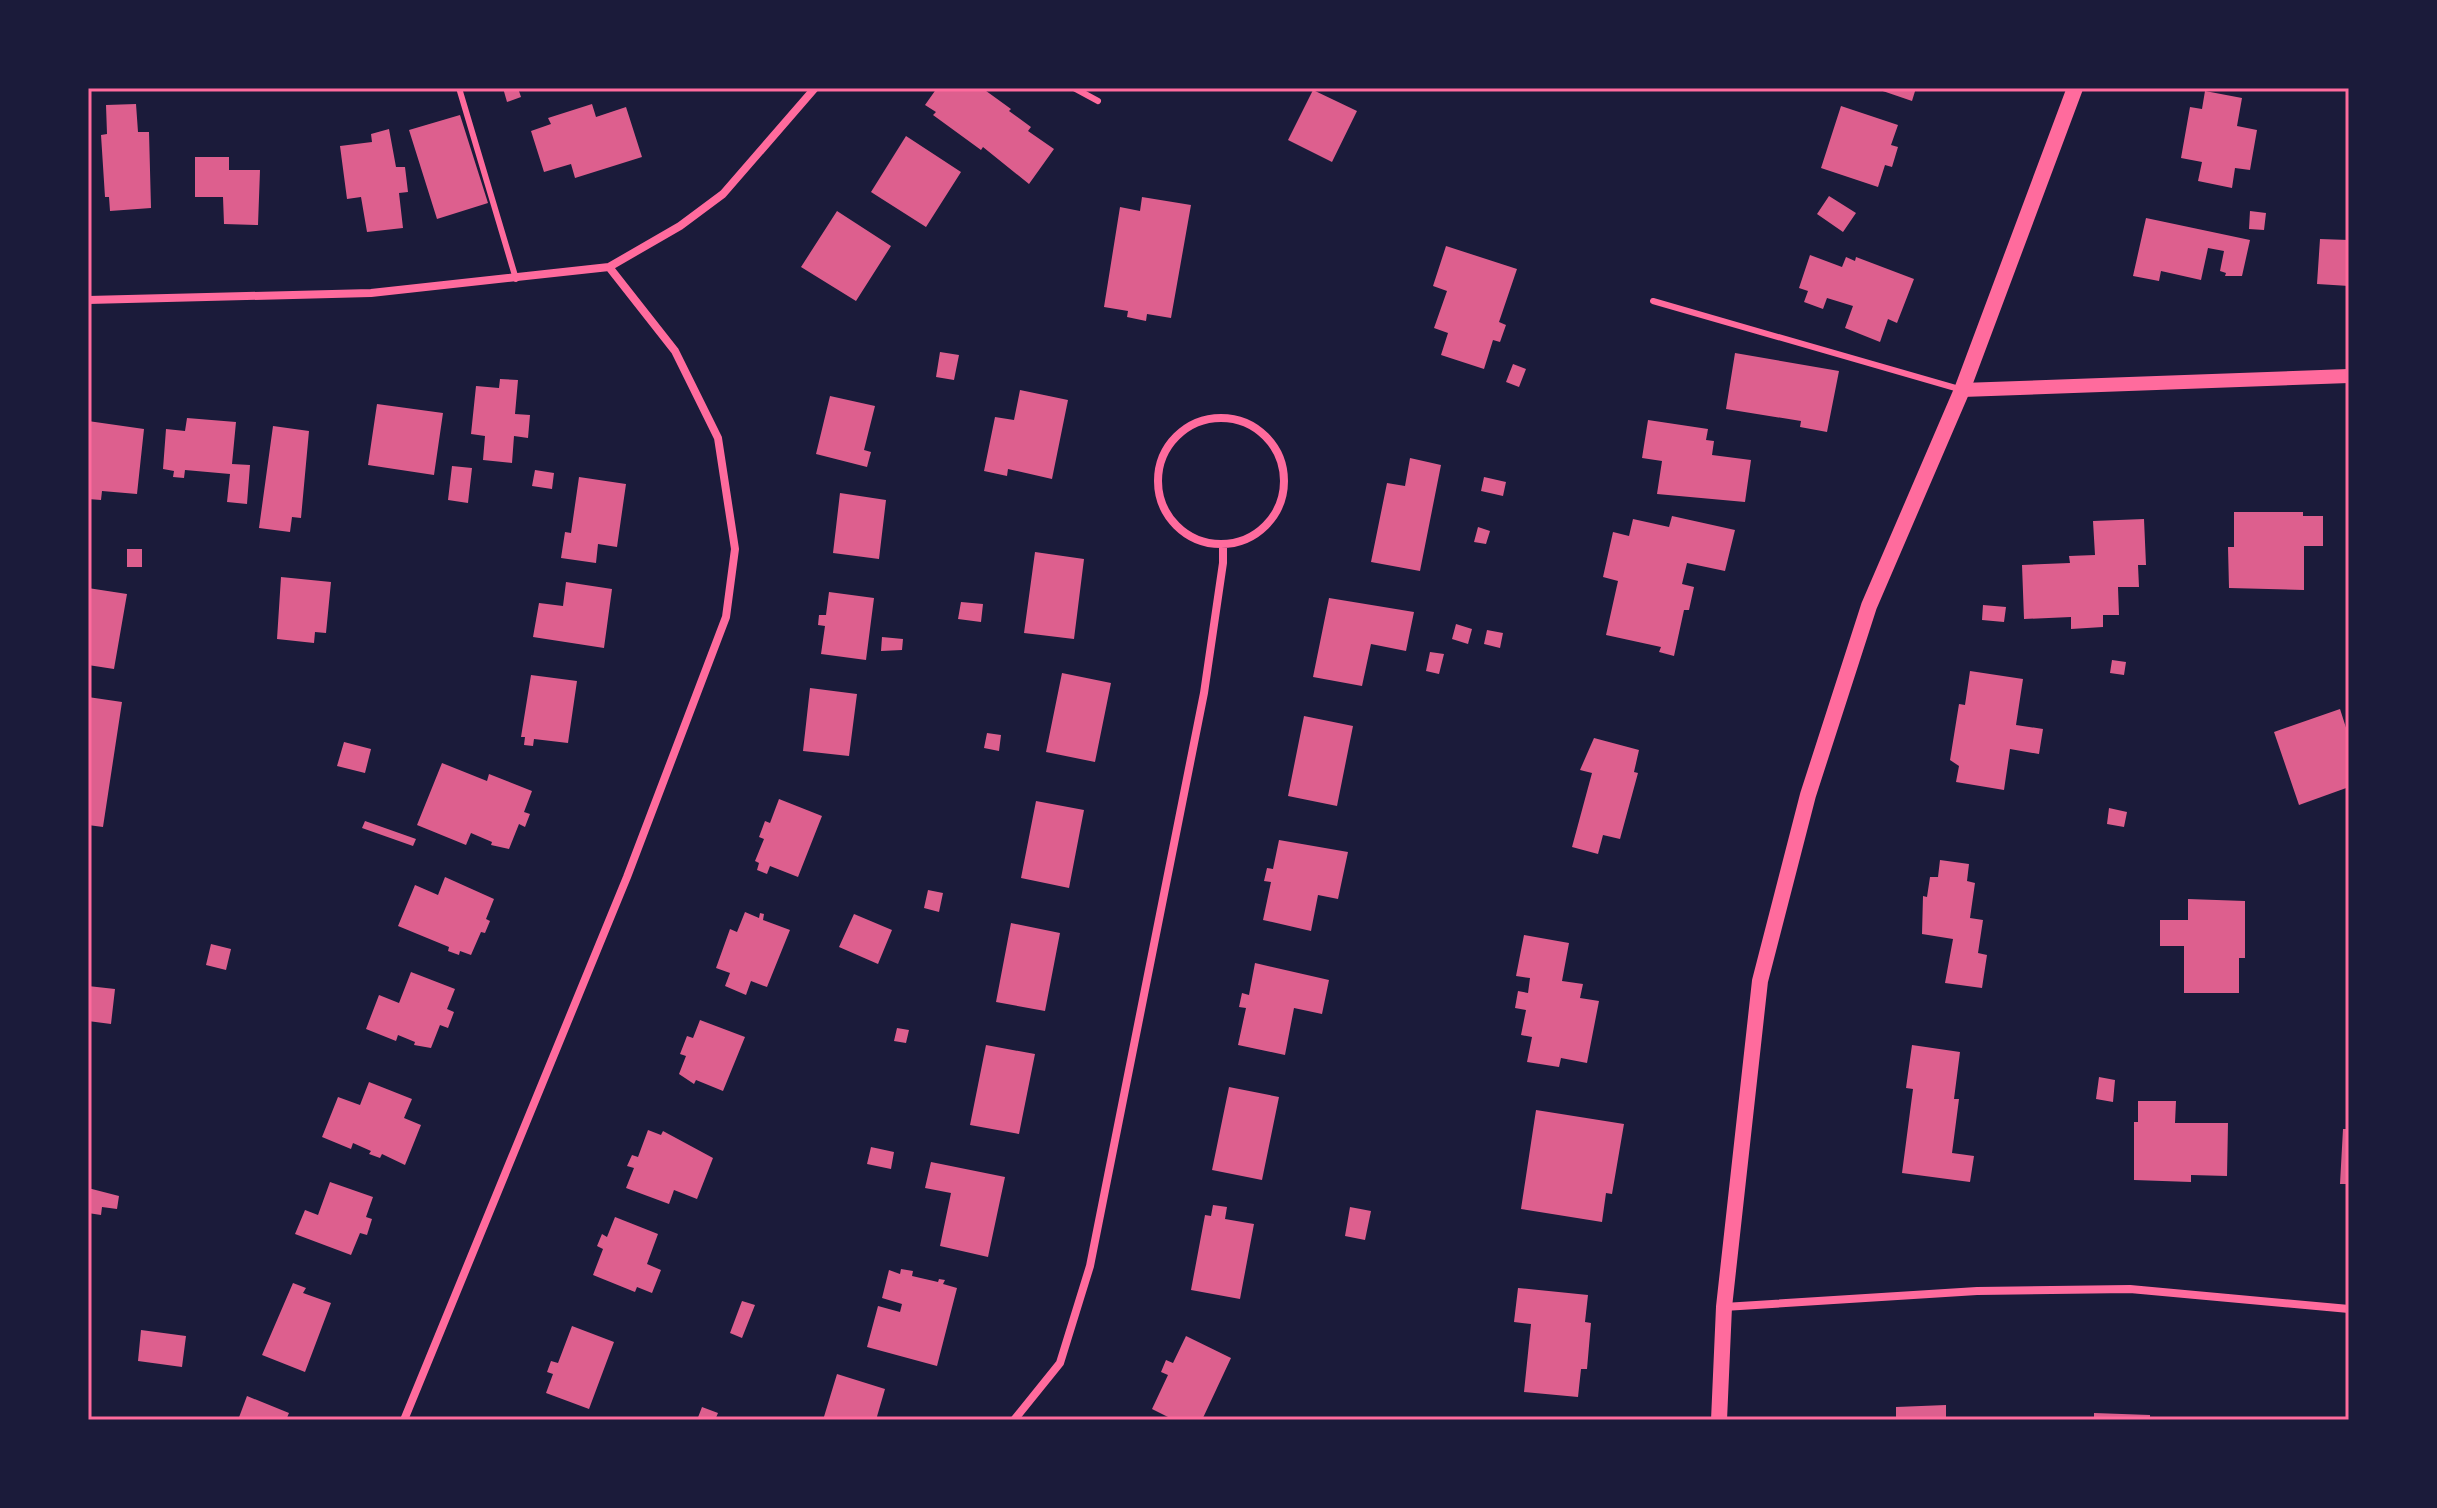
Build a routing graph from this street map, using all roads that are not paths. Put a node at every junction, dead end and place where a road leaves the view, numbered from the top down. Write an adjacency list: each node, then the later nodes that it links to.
1 (459, 88): 7 (lane)
2 (1074, 88): 5 (lane)
3 (2075, 88): 11 (main road)
4 (814, 89): 6 (street)
5 (1098, 101)
6 (609, 267): 7 (street); 15 (street)
7 (516, 279): 8 (street)
8 (88, 300)
9 (1653, 301): 11 (lane)
10 (2349, 376): 11 (street)
11 (1962, 390): 13 (main road)
12 (1223, 544): 12 (street); 16 (street)
13 (1724, 1307): 14 (street); 17 (main road)
14 (2349, 1309)
15 (404, 1420)
16 (1014, 1420)
17 (1719, 1420)

